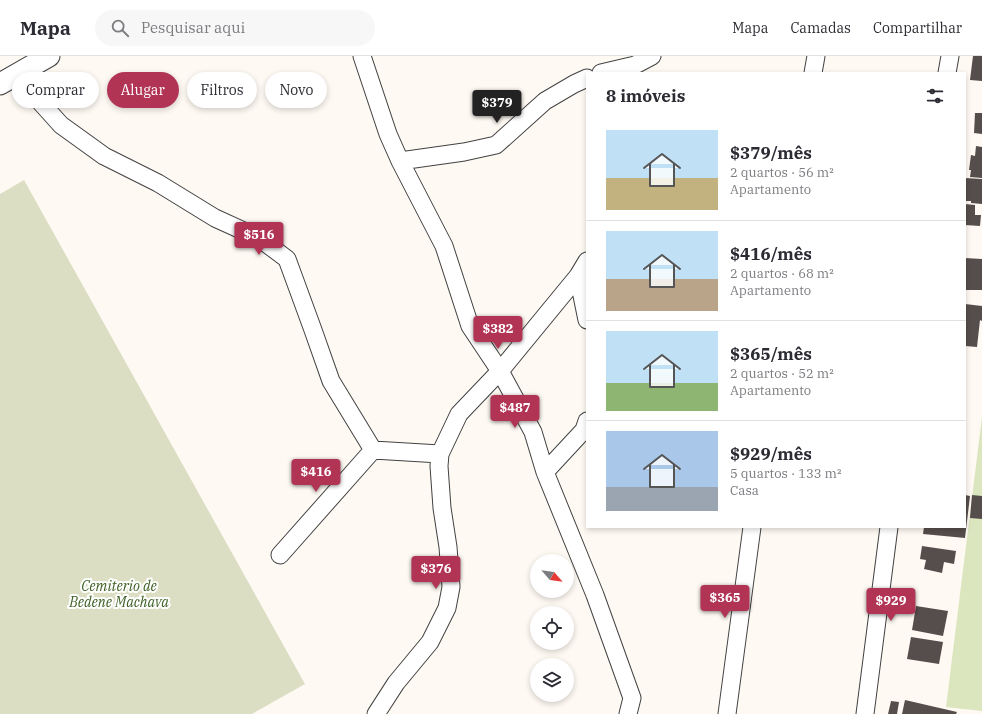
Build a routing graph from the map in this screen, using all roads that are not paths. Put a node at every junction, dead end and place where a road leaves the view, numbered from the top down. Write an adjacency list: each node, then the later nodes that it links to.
1 (49, 56): 11 (street)
2 (362, 56): 12 (street)
3 (652, 56): 6 (street)
4 (816, 56): 8 (street)
5 (950, 56): 9 (street)
6 (634, 69): 7 (street)
7 (609, 72)
8 (813, 72)
9 (947, 72)
10 (586, 78): 12 (street)
11 (8, 80): 18 (street)
12 (400, 161): 16 (street)
13 (586, 263): 14 (street)
14 (578, 276): 15 (street); 16 (street)
15 (586, 315)
16 (500, 371): 19 (street); 20 (street)
17 (586, 424): 20 (street)
18 (373, 450): 19 (street); 23 (street)
19 (440, 454): 24 (street)
20 (546, 472): 25 (street)
21 (752, 528): 26 (street)
22 (889, 528): 27 (street)
23 (280, 555)
24 (376, 714)
25 (628, 714)
26 (727, 714)
27 (865, 714)

